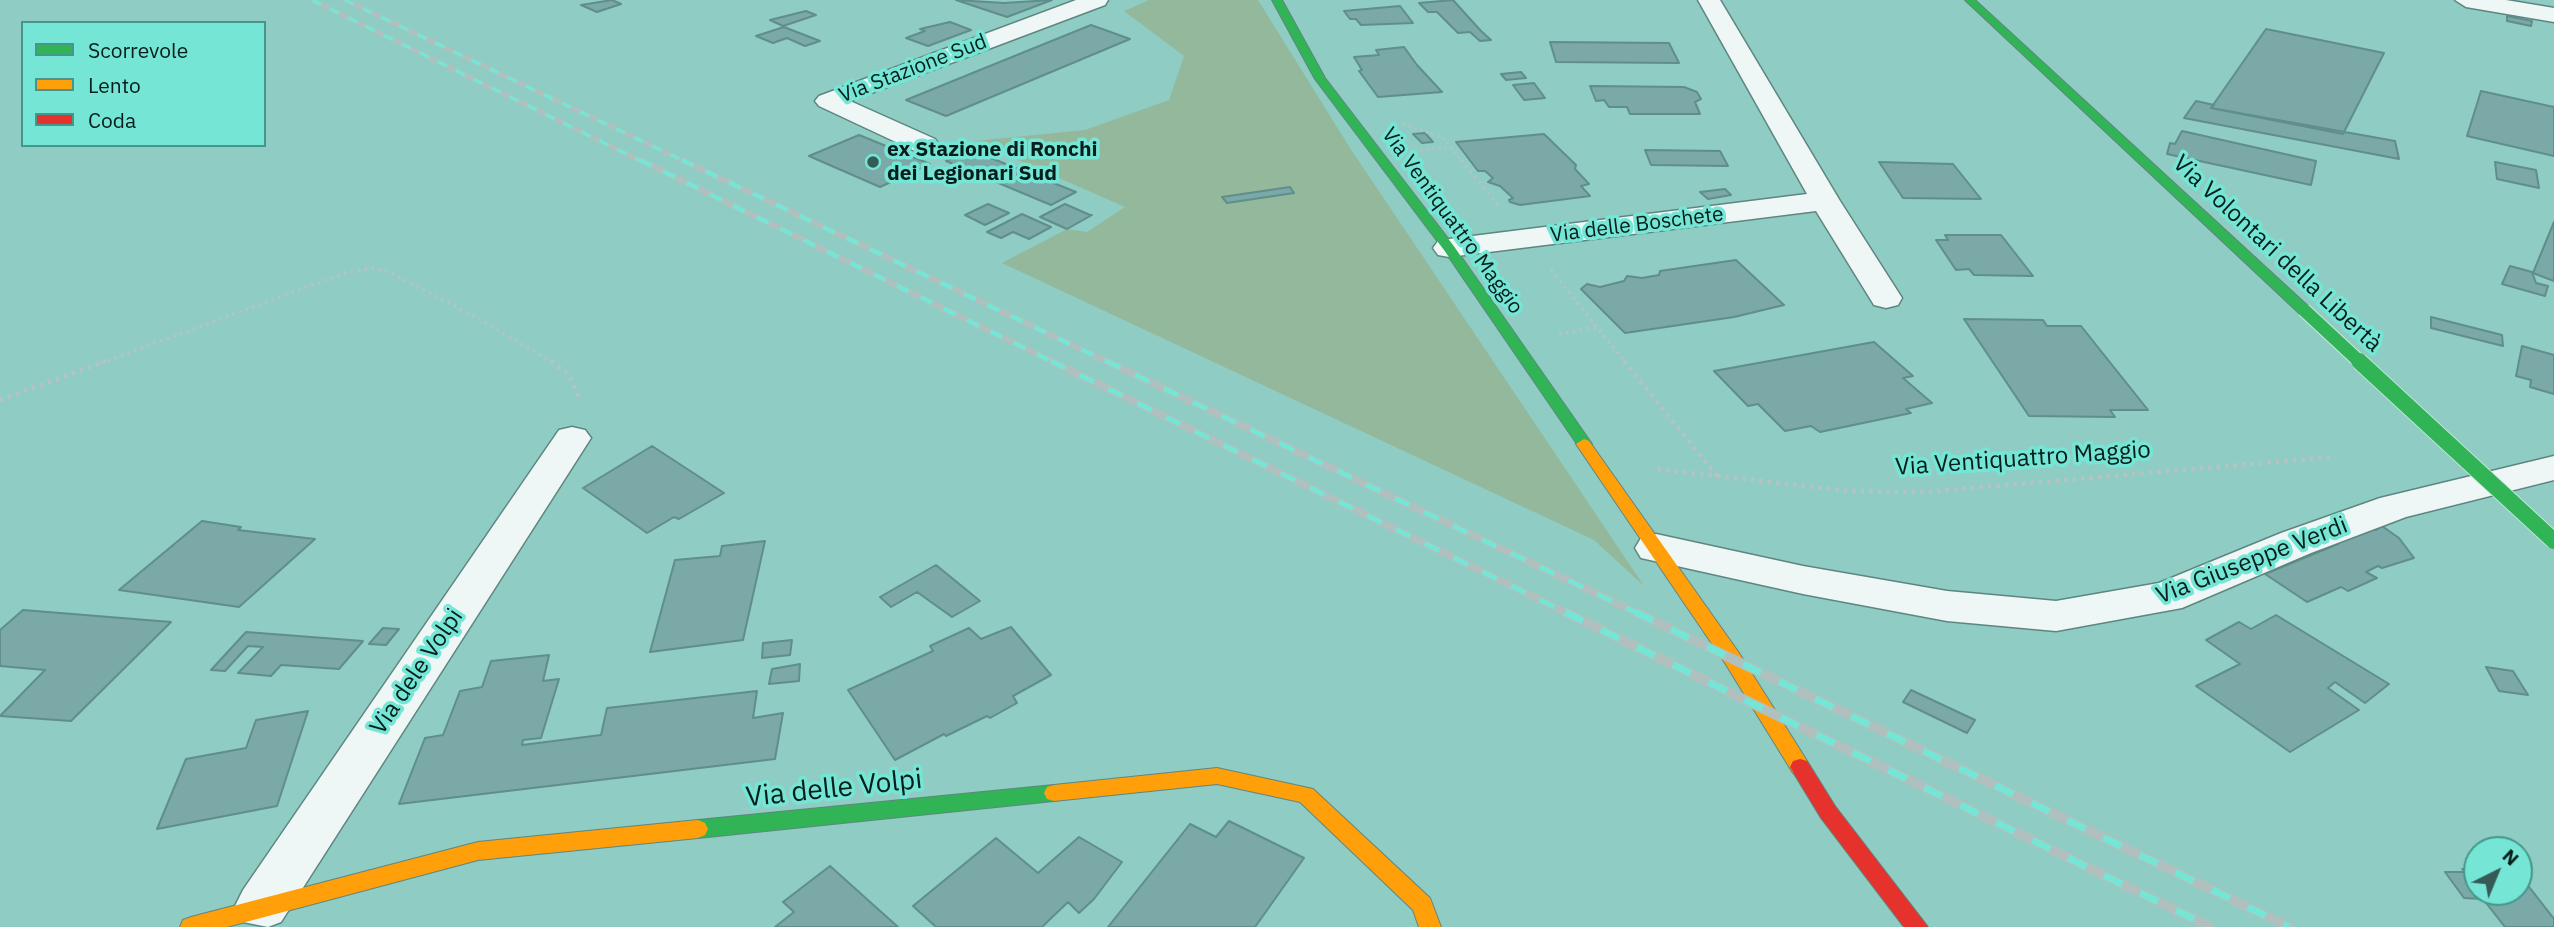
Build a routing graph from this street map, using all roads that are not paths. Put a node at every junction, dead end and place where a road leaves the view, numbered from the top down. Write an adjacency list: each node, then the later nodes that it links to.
1 (1097, 0): 7 (street, Via Stazione Sud)
2 (1278, 0): 9 (street, Via Ventiquattro Maggio)
3 (1709, 0): 8 (street)
4 (1970, 0): 13 (street, Via Volontari della Libertà, bridge)
5 (2466, 0): 6 (street)
6 (2554, 15)
7 (925, 145)
8 (1825, 201): 9 (street, Via delle Boschete); 10 (street)
9 (1449, 248): 14 (street, Via Ventiquattro Maggio)
10 (1886, 298)
11 (572, 438): 15 (street, Via dele Volpi)
12 (2554, 468): 14 (street, Via Giuseppe Verdi)
13 (2554, 541)
14 (1656, 548): 18 (street, Via Ventiquattro Maggio)
15 (262, 906): 16 (street, Via delle Volpi); 17 (street, Via delle Volpi)
16 (191, 927)
17 (1430, 927)
18 (1917, 927)

